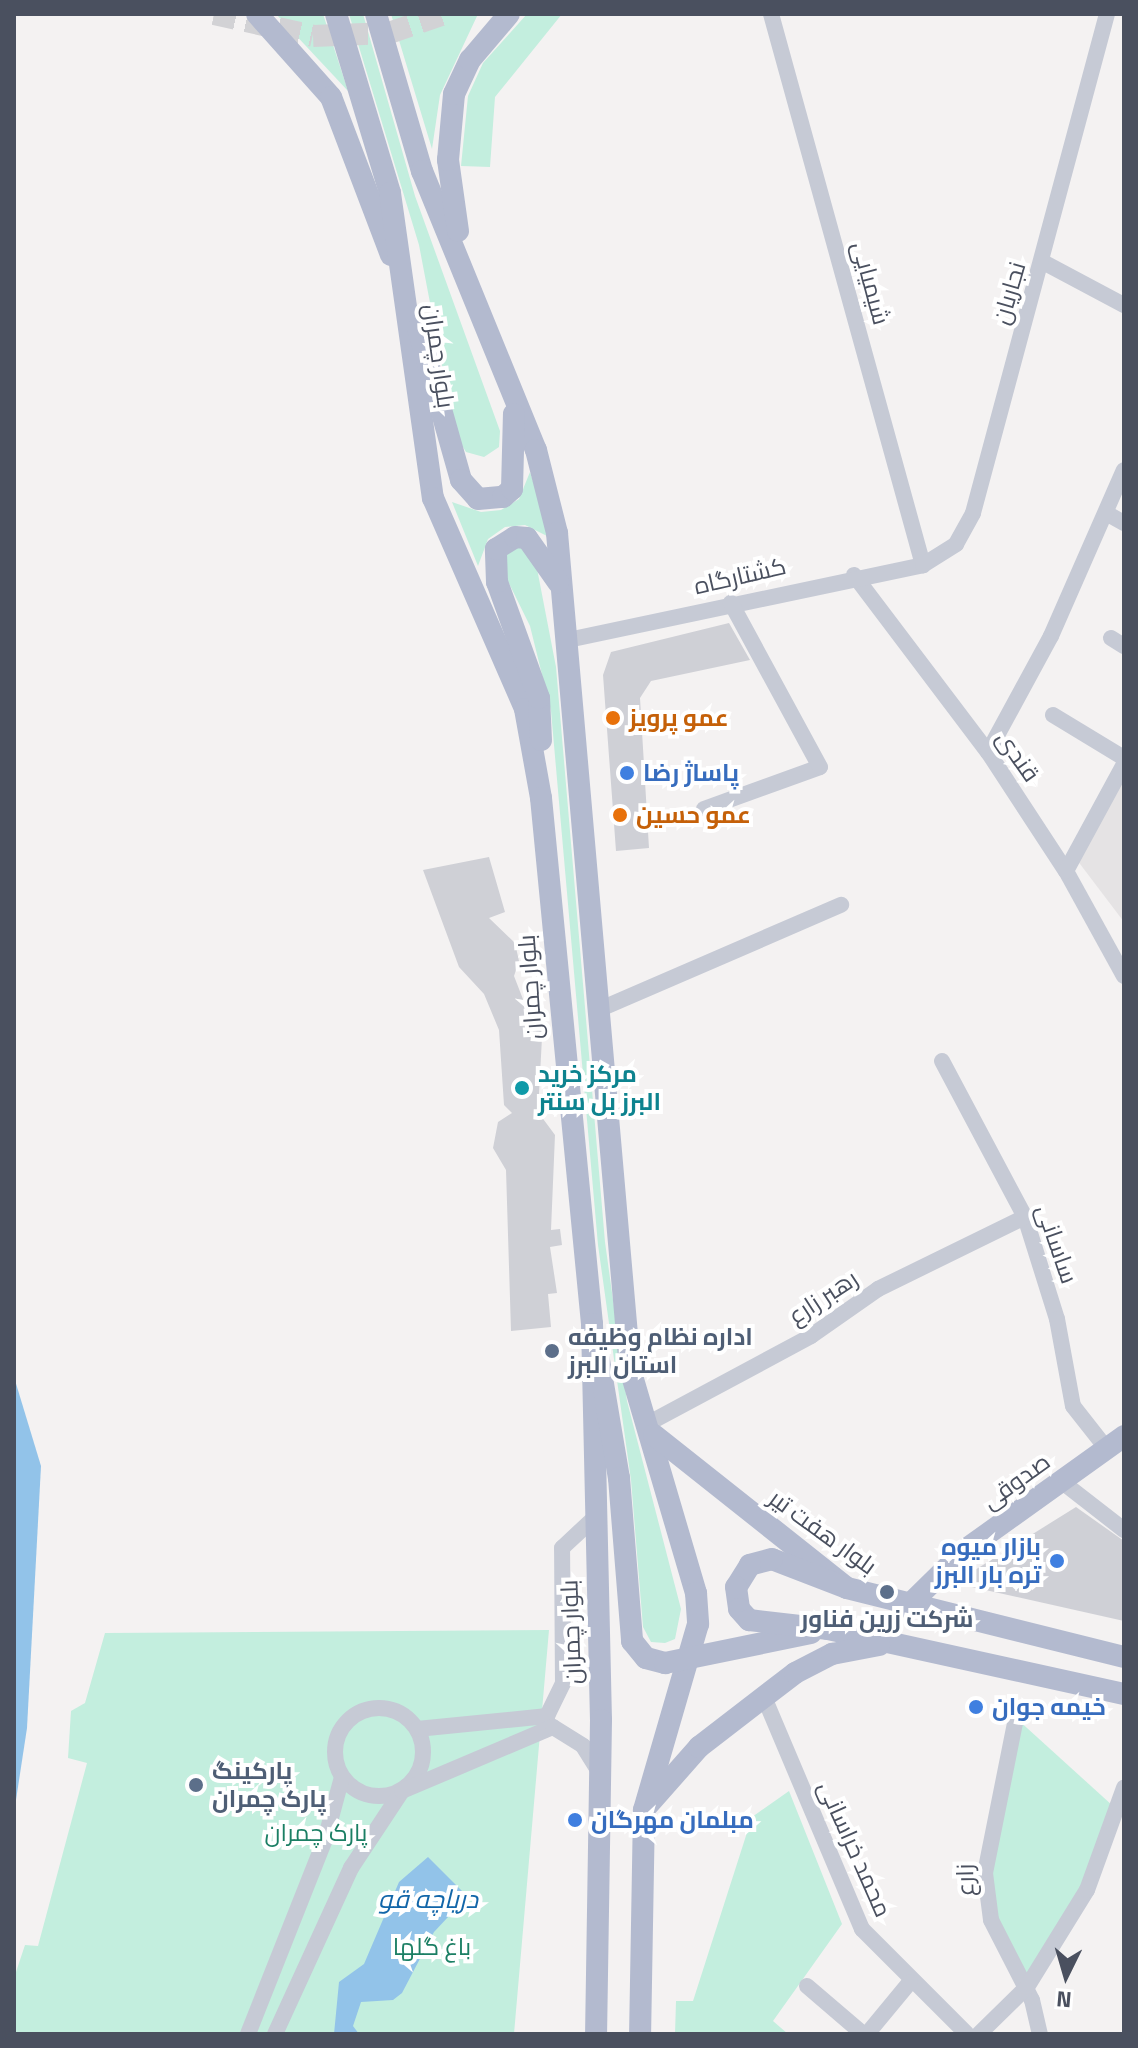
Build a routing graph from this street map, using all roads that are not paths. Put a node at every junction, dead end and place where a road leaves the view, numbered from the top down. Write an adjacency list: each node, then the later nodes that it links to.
1 (257, 14): 10 (main road)
2 (336, 14): 10 (main road, بلوار چمران)
3 (376, 14): 9 (main road, بلوار چمران)
4 (509, 14): 9 (main road)
5 (771, 14): 16 (street, شیمیایی)
6 (1109, 14): 7 (street); 8 (street, نجاریان)
7 (1124, 21)
8 (1043, 262): 11 (street); 16 (street, نجاریان)
9 (464, 267): 12 (main road, بلوار چمران)
10 (402, 282): 12 (main road); 24 (main road, بلوار چمران)
11 (1124, 305)
12 (512, 393): 18 (main road, بلوار چمران)
13 (1124, 470): 14 (street)
14 (1106, 513): 15 (street); 22 (street)
15 (1124, 523)
16 (923, 565): 17 (street, کشتارگاه)
17 (854, 575): 19 (street, کشتارگاه); 22 (street, قندی)
18 (561, 587): 20 (main road, بلوار چمران); 24 (main road)
19 (731, 603): 20 (street, کشتارگاه); 25 (street)
20 (568, 640): 29 (main road, بلوار چمران)
21 (1053, 715): 23 (street)
22 (988, 752): 26 (street, قندی)
23 (1124, 761): 26 (street)
24 (541, 798): 32 (main road, بلوار چمران)
25 (704, 809)
26 (1066, 871): 28 (street, قندی)
27 (841, 905): 29 (street)
28 (1124, 976)
29 (598, 1010): 33 (main road, بلوار چمران)
30 (942, 1061): 31 (street, ساسانی)
31 (1025, 1217): 33 (street, رهبر زارع); 34 (street, ساسانی)
32 (592, 1324): 36 (main road, بلوار چمران); 42 (main road)
33 (652, 1429): 38 (main road, بلوار هفت تیر); 42 (main road, بلوار چمران)
34 (1115, 1442): 35 (main road, صدوقی)
35 (1061, 1481): 37 (street); 39 (main road, صدوقی)
36 (592, 1520): 47 (street); 49 (main road, بلوار چمران)
37 (1124, 1530)
38 (847, 1588): 39 (main road, بلوار هفت تیر); 40 (main road)
39 (907, 1607): 43 (main road, بلوار هفت تیر)
40 (828, 1629): 41 (main road); 42 (main road)
41 (901, 1644): 44 (main road); 45 (main road)
42 (686, 1656): 54 (main road)
43 (1124, 1657)
44 (1124, 1694)
45 (764, 1697): 54 (main road); 55 (street, محمد خراسانی)
46 (1016, 1718): 57 (street, زارع)
47 (550, 1722): 48 (street); 49 (street); 52 (street)
48 (417, 1729): 50 (street); 52 (street)
49 (600, 1773): 60 (main road, بلوار چمران)
50 (342, 1777): 52 (street); 58 (street)
51 (1124, 1788): 53 (street)
52 (402, 1791): 59 (street)
53 (1119, 1809): 57 (street)
54 (644, 1810): 61 (main road)
55 (910, 1982): 62 (street); 63 (street, محمد خراسانی)
56 (807, 1986): 62 (street)
57 (1027, 1987): 64 (street); 65 (street, زارع)
58 (248, 2034)
59 (275, 2034)
60 (596, 2034)
61 (640, 2034)
62 (865, 2034)
63 (967, 2034)
64 (979, 2034)
65 (1040, 2034)

